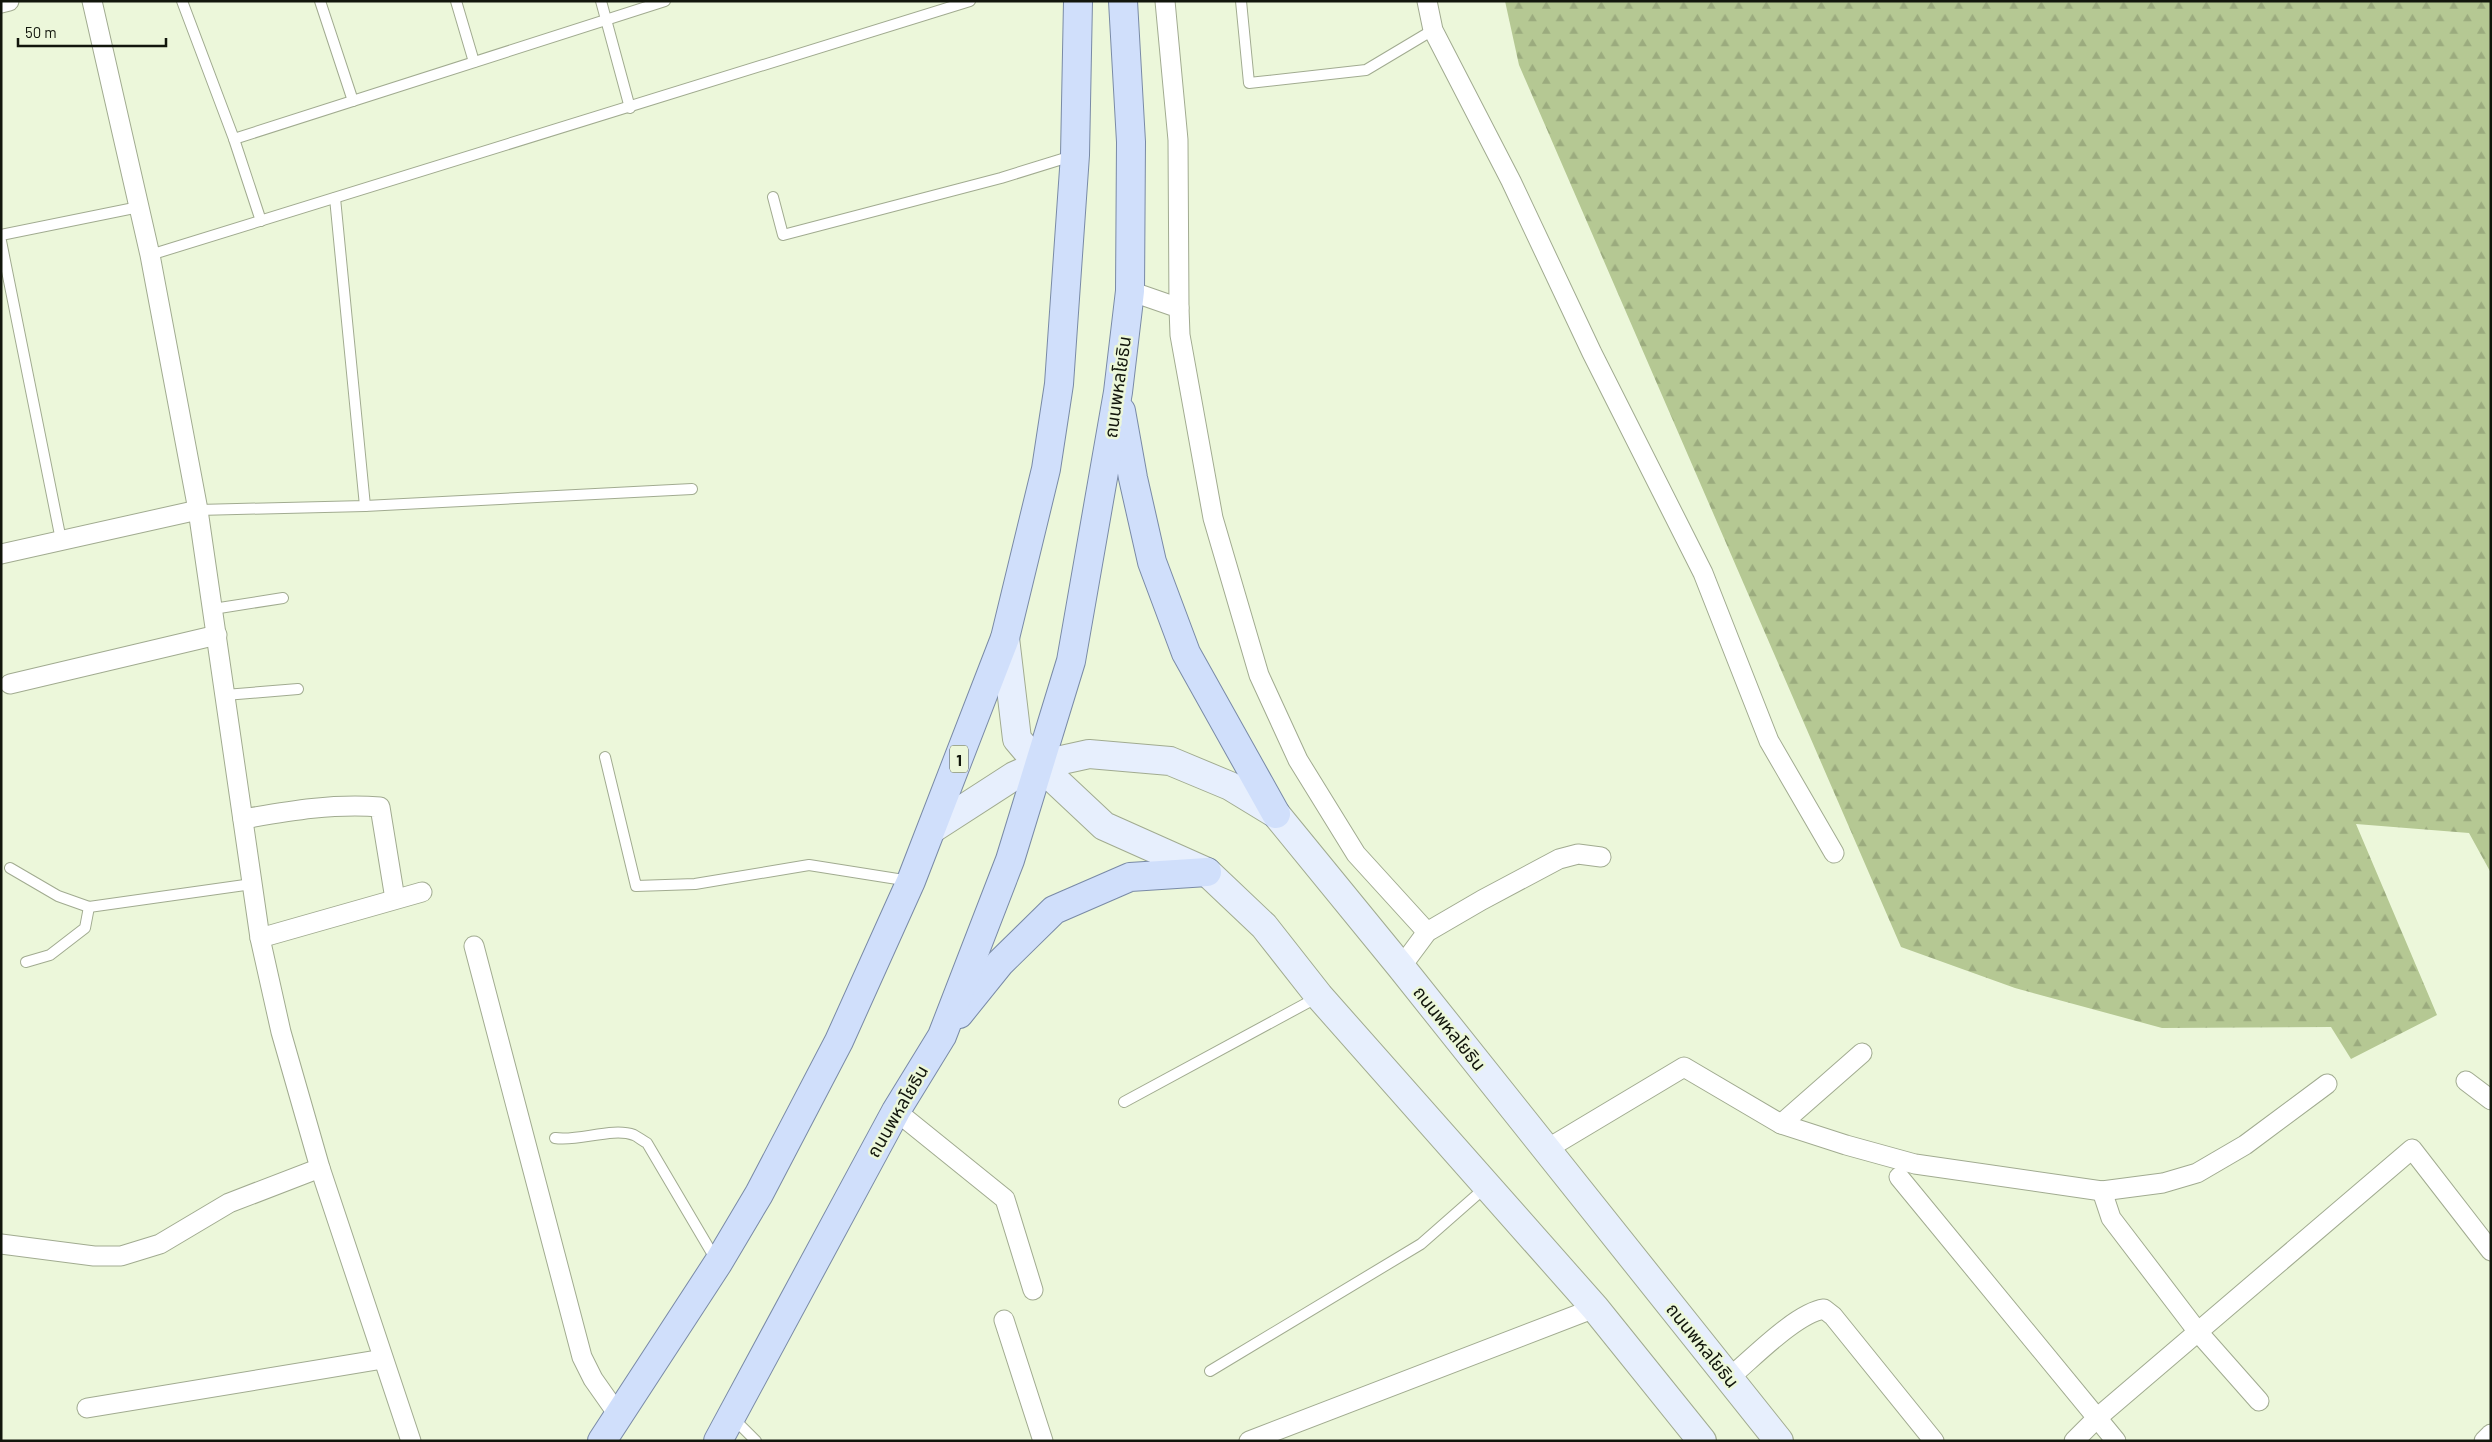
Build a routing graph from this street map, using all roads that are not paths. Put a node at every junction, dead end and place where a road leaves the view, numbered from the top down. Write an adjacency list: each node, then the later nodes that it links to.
1 (9, 1): 14 (street)
2 (92, 1): 24 (street)
3 (182, 1): 20 (lane)
4 (320, 1): 18 (lane)
5 (456, 1): 17 (lane)
6 (601, 1): 15 (lane)
7 (665, 1): 15 (lane)
8 (970, 1): 19 (lane)
9 (1078, 1): 21 (main road, 1)
10 (1123, 1): 29 (main road, ถนนพหลโยธิน)
11 (1165, 1): 30 (street)
12 (1241, 1): 16 (lane)
13 (1427, 1): 16 (street)
14 (1, 3)
15 (607, 22): 17 (lane); 19 (lane)
16 (1433, 30): 49 (street)
17 (474, 62): 18 (lane)
18 (353, 101): 20 (lane)
19 (630, 108): 23 (lane)
20 (234, 139): 25 (lane)
21 (1075, 155): 22 (lane); 40 (main road, 1)
22 (773, 197)
23 (335, 198): 25 (lane); 33 (lane)
24 (139, 207): 26 (lane); 28 (street)
25 (261, 221): 28 (lane)
26 (1, 235)
27 (1, 241): 35 (lane)
28 (150, 255): 34 (street)
29 (1130, 291): 30 (street); 31 (main road, ถนนพหลโยธิน)
30 (1179, 308): 58 (street)
31 (1118, 392): 45 (main road, ถนนพหลโยธิน); 46 (main road)
32 (692, 489): 33 (lane)
33 (366, 506): 34 (lane)
34 (198, 510): 35 (street); 38 (street)
35 (61, 540): 36 (street)
36 (1, 554)
37 (283, 598): 38 (lane)
38 (213, 609): 39 (street)
39 (217, 635): 41 (street); 43 (street)
40 (1005, 638): 45 (main road); 48 (main road, 1)
41 (10, 684)
42 (298, 689): 43 (lane)
43 (225, 695): 47 (street)
44 (605, 757): 53 (lane)
45 (1039, 766): 46 (main road, ถนนพหลโยธิน); 48 (main road, ถนนพหลโยธิน); 52 (main road); 64 (main road, ถนนพหลโยธิน)
46 (1276, 814): 62 (main road, ถนนพหลโยธิน)
47 (243, 820): 54 (street); 56 (street)
48 (932, 829): 53 (main road, 1)
49 (1834, 852)
50 (1601, 857): 58 (street)
51 (10, 868): 57 (lane)
52 (1207, 872): 63 (main road); 64 (main road)
53 (911, 881): 80 (main road, 1)
54 (252, 884): 57 (lane); 59 (street)
55 (422, 892): 56 (street)
56 (395, 899): 59 (street)
57 (89, 906): 61 (lane)
58 (1427, 932): 62 (street)
59 (260, 938): 74 (street)
60 (474, 946): 90 (street)
61 (26, 962)
62 (1401, 967): 73 (main road, ถนนพหลโยธิน)
63 (1320, 996): 69 (lane); 76 (main road)
64 (942, 1036): 70 (main road, ถนนพหลโยธิน)
65 (1862, 1053): 71 (street)
66 (2466, 1081): 68 (street)
67 (2327, 1084): 77 (street)
68 (2491, 1100)
69 (1124, 1102)
70 (896, 1111): 81 (street); 91 (main road, ถนนพหลโยธิน)
71 (1780, 1124): 73 (street); 77 (street)
72 (555, 1138): 80 (lane)
73 (1547, 1150): 87 (main road, ถนนพหลโยธิน)
74 (320, 1168): 78 (street); 85 (street)
75 (1898, 1177): 92 (street)
76 (1487, 1186): 82 (main road); 86 (lane)
77 (2102, 1191): 84 (street)
78 (1, 1244)
79 (2491, 1251): 84 (street)
80 (718, 1263): 90 (main road, 1)
81 (1033, 1290)
82 (1594, 1308): 94 (main road); 100 (street)
83 (1004, 1320): 99 (street)
84 (2198, 1332): 88 (street); 92 (street)
85 (383, 1359): 89 (street); 95 (street)
86 (1210, 1371)
87 (1729, 1378): 101 (main road, ถนนพหลโยธิน); 102 (street)
88 (2259, 1401)
89 (87, 1408)
90 (619, 1416): 96 (main road, 1)
91 (732, 1418): 97 (main road, ถนนพหลโยธิน); 98 (lane)
92 (2097, 1418): 103 (street); 104 (street)
93 (2491, 1434): 105 (street)
94 (1696, 1439)
95 (411, 1441)
96 (602, 1441)
97 (718, 1441)
98 (756, 1441)
99 (1042, 1441)
100 (1249, 1441)
101 (1779, 1441)
102 (1934, 1441)
103 (2074, 1441)
104 (2116, 1441)
105 (2484, 1441)

